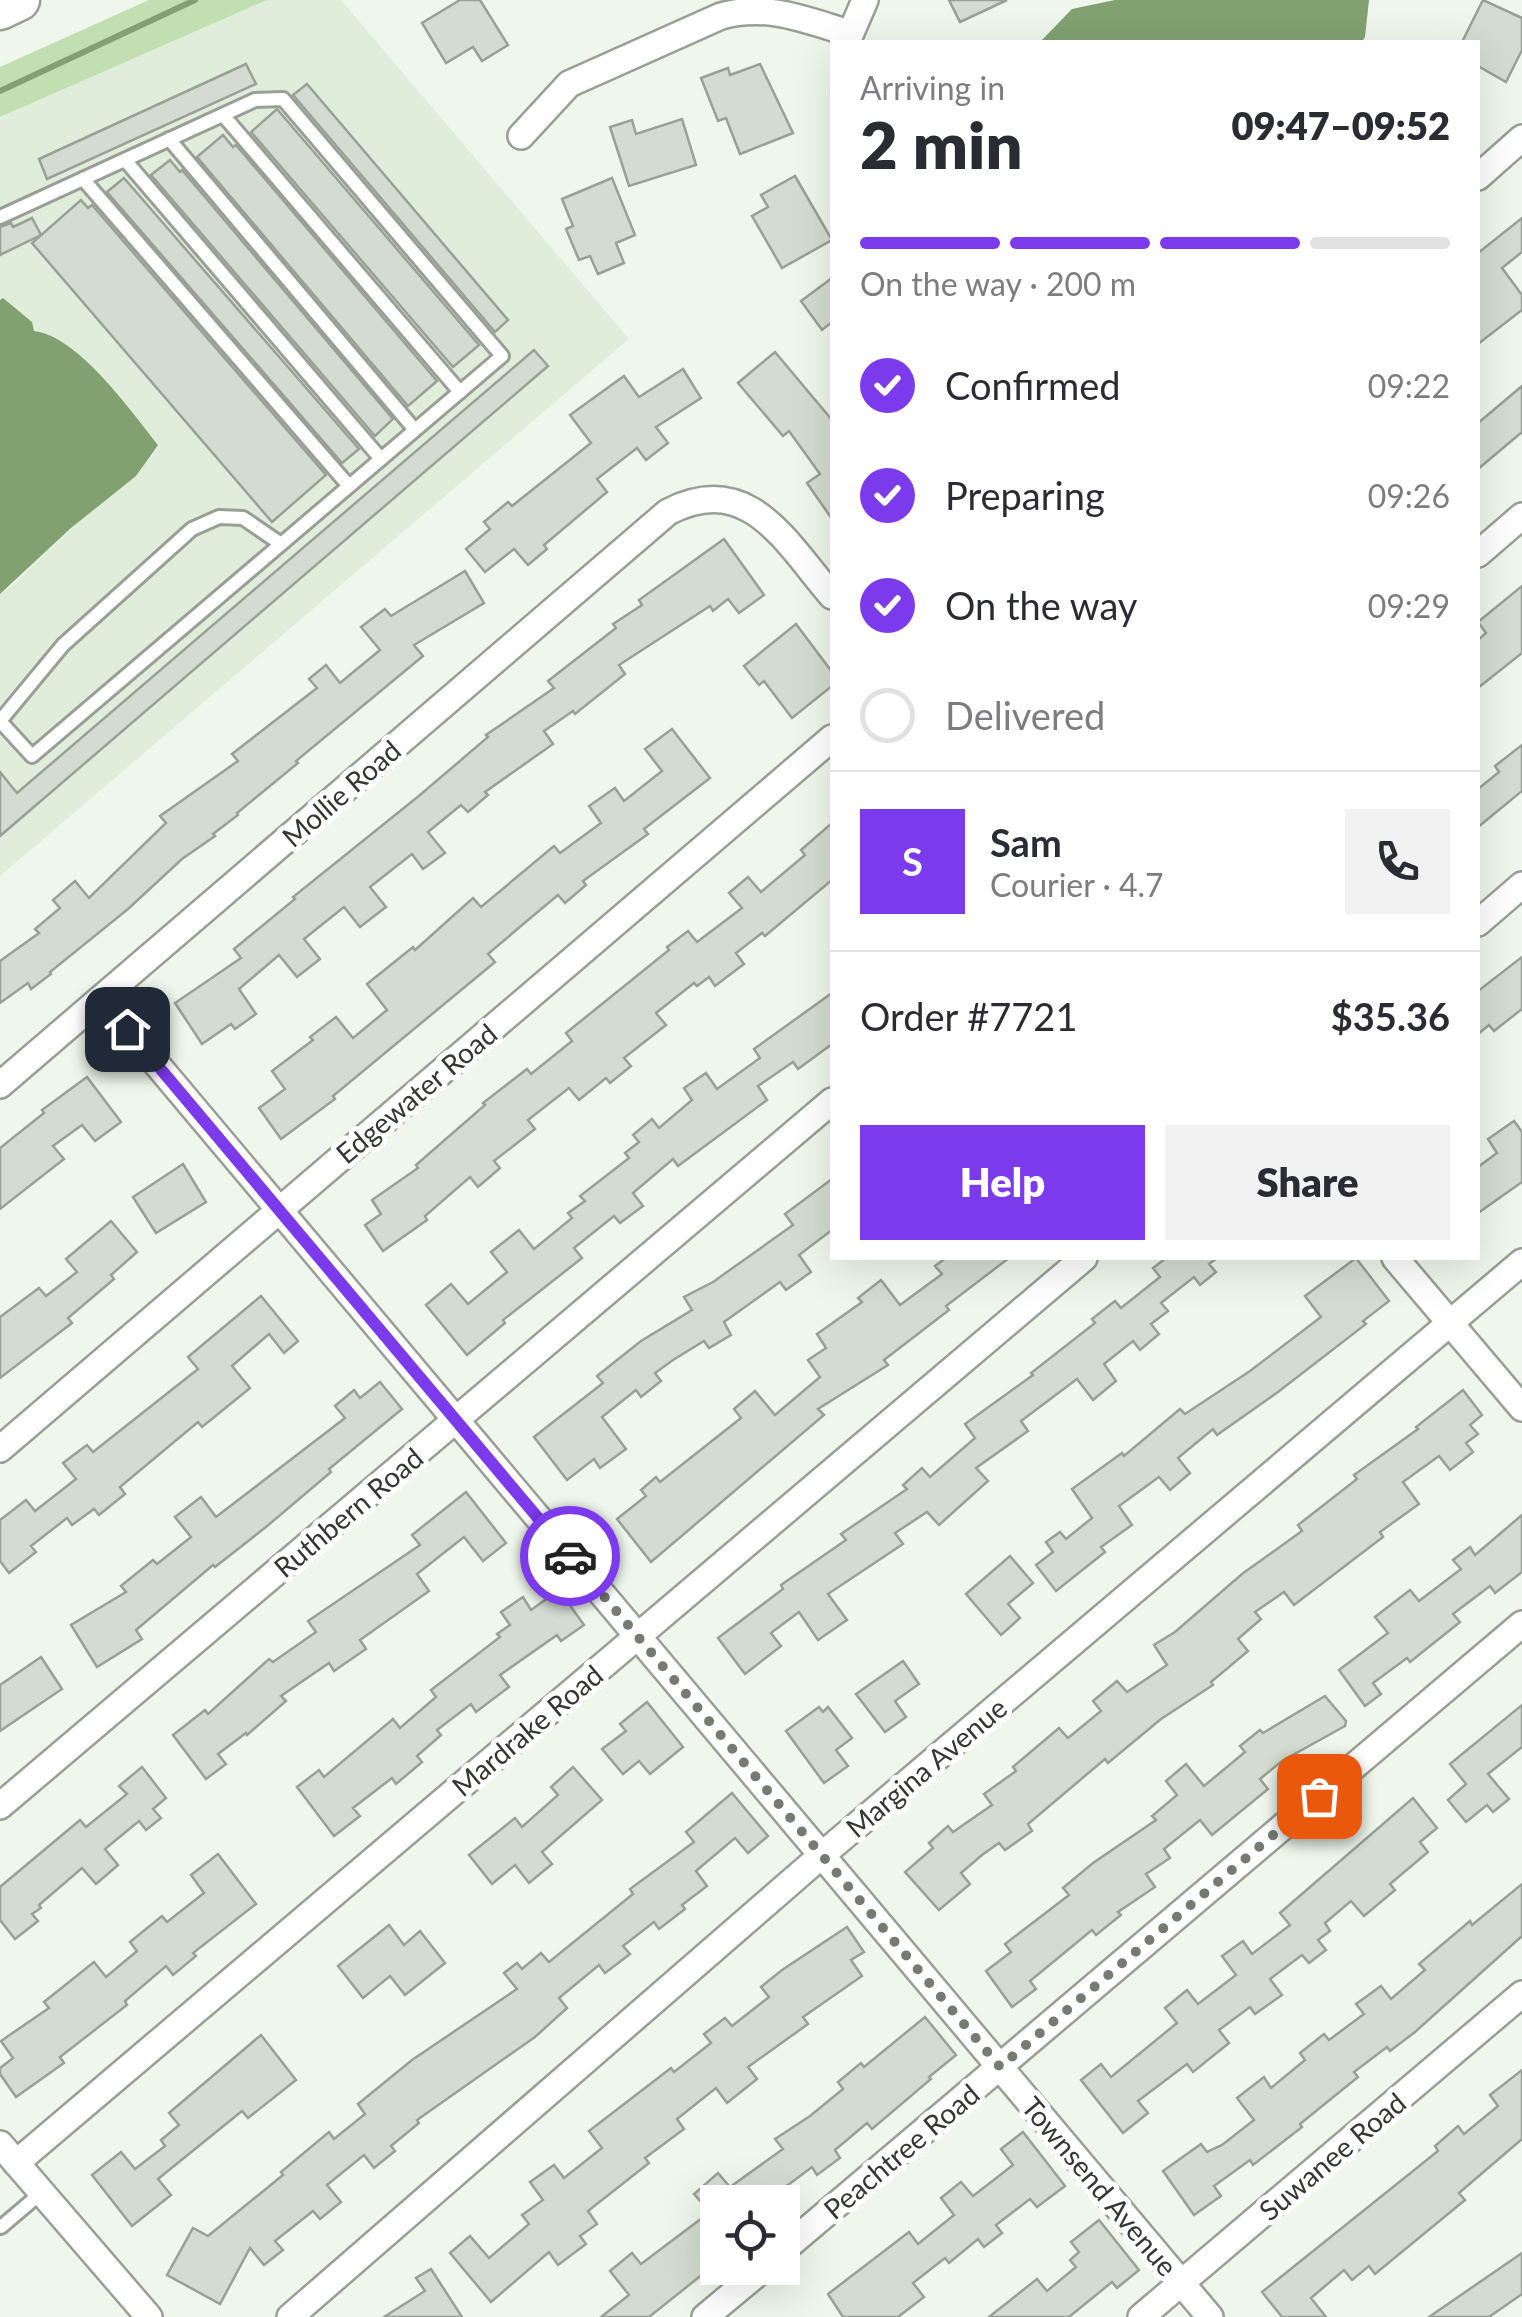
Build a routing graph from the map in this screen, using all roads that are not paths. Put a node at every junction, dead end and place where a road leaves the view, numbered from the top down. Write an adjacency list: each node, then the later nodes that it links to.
1 (20, 0): 3 (main road)
2 (865, 0): 4 (street)
3 (0, 9)
4 (848, 38): 6 (street)
5 (223, 115): 8 (lane); 13 (lane); 13 (lane)
6 (521, 136)
7 (1522, 138): 10 (street)
8 (169, 140): 9 (lane); 14 (lane)
9 (125, 160): 11 (lane); 15 (lane)
10 (1480, 175)
11 (83, 179): 12 (lane); 16 (lane)
12 (0, 217)
13 (460, 392): 14 (lane)
14 (415, 430): 15 (lane)
15 (381, 458): 16 (lane)
16 (349, 486): 18 (lane)
17 (1522, 516): 19 (street)
18 (281, 544): 21 (lane); 21 (lane)
19 (1480, 552)
20 (830, 594): 25 (street, Mollie Road)
21 (0, 721)
22 (830, 740): 28 (street, Edgewater Road)
23 (1522, 885): 24 (street)
24 (1480, 921)
25 (102, 999): 26 (street, Mollie Road); 28 (street, Townsend Avenue)
26 (0, 1085)
27 (830, 1102): 34 (street, Ruthbern Road)
28 (280, 1208): 34 (street, Townsend Avenue); 35 (street, Edgewater Road)
29 (1082, 1260): 37 (street, Mardrake Road)
30 (1397, 1260): 32 (street)
31 (1522, 1262): 32 (street, Margina Avenue)
32 (1450, 1323): 33 (street); 39 (street, Margina Avenue)
33 (1522, 1408)
34 (456, 1420): 37 (street, Townsend Avenue); 38 (street, Ruthbern Road)
35 (0, 1449)
36 (1522, 1624): 41 (street, Peachtree Road)
37 (637, 1636): 39 (street, Townsend Avenue); 42 (street, Mardrake Road)
38 (0, 1806)
39 (822, 1855): 41 (street, Townsend Avenue); 49 (street, Margina Avenue)
40 (1522, 1994): 46 (street, Suwanee Road)
41 (1000, 2067): 45 (street, Peachtree Road); 46 (street, Townsend Avenue)
42 (8, 2154): 43 (street)
43 (41, 2193): 44 (lane); 48 (street)
44 (1, 2227)
45 (800, 2237)
46 (1182, 2283): 51 (street, Suwanee Road); 52 (street, Townsend Avenue)
47 (744, 2285): 50 (street)
48 (149, 2317)
49 (290, 2317)
50 (705, 2317)
51 (1142, 2317)
52 (1210, 2317)

